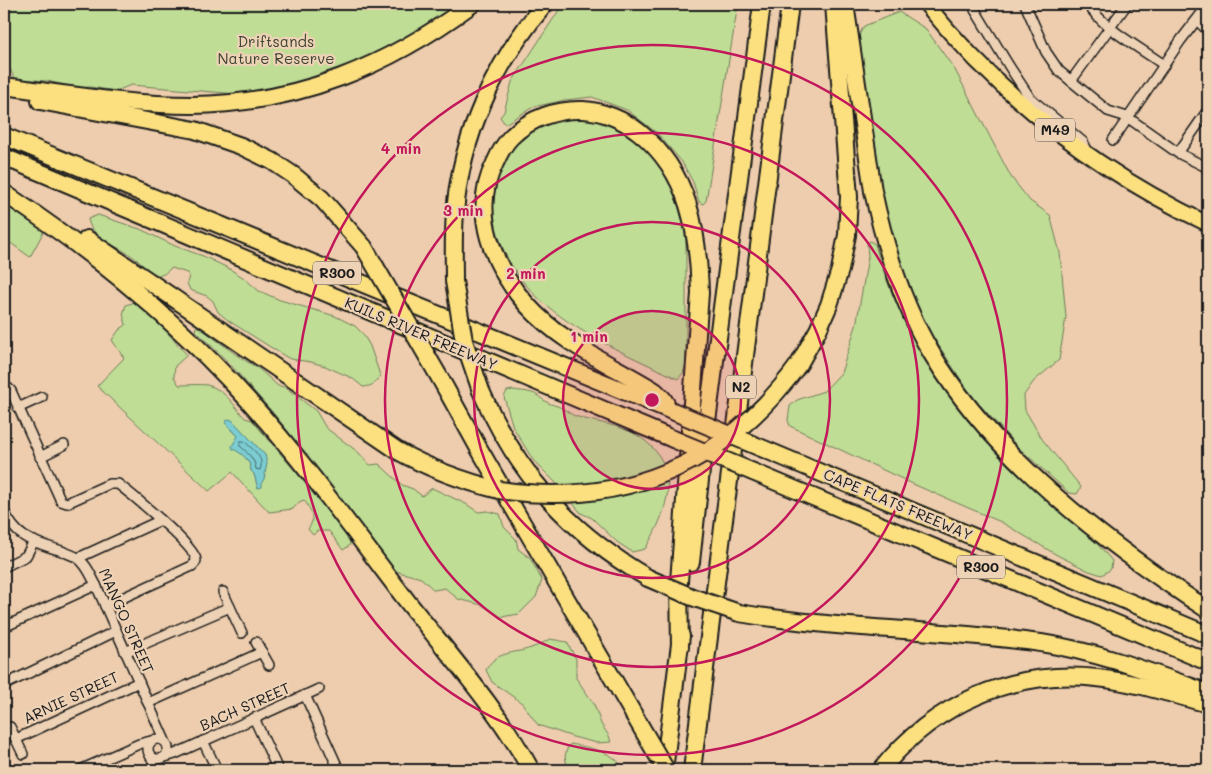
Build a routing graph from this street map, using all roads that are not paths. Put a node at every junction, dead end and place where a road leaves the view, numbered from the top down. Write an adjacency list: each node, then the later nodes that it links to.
1 (472, 4): 18 (highway)
2 (545, 4): 61 (highway, bridge)
3 (762, 4): 53 (highway, N2)
4 (790, 4): 84 (highway, N2)
5 (834, 4): 28 (highway, bridge)
6 (845, 4): 47 (highway)
7 (926, 4): 25 (main road, M49)
8 (1025, 4): 17 (street)
9 (1088, 4): 14 (street)
10 (1127, 4): 14 (street)
11 (1208, 5): 13 (street)
12 (975, 10): 25 (street)
13 (1196, 20): 15 (street); 16 (street)
14 (1110, 27): 16 (street); 17 (street)
15 (1208, 31)
16 (1164, 65): 21 (street)
17 (1071, 81): 21 (street)
18 (4, 86)
19 (4, 94): 83 (highway, bridge)
20 (1208, 110): 24 (street)
21 (1127, 117): 23 (street); 24 (street)
22 (4, 136): 34 (highway, KUILS RIVER FREEWAY / R300)
23 (1113, 140)
24 (1178, 153): 27 (street)
25 (1089, 156): 30 (main road, M49)
26 (4, 157): 35 (highway, KUILS RIVER FREEWAY / R300)
27 (1208, 168)
28 (4, 184)
29 (4, 193): 82 (highway)
30 (1208, 224)
31 (4, 387): 33 (street)
32 (42, 397): 33 (street)
33 (18, 408): 37 (street)
34 (670, 410): 51 (highway, CAPE FLATS FREEWAY / R300, bridge); 53 (highway)
35 (673, 439): 56 (highway, CAPE FLATS FREEWAY / R300, bridge)
36 (64, 445): 37 (street)
37 (40, 457): 39 (street)
38 (4, 511): 40 (street, MANGO STREET)
39 (161, 520): 41 (street); 45 (street)
40 (34, 541): 41 (street, MANGO STREET); 42 (street)
41 (78, 558): 43 (street, MANGO STREET)
42 (4, 567)
43 (96, 586): 45 (street, MANGO STREET); 48 (street)
44 (223, 592): 46 (street)
45 (105, 606): 49 (street, MANGO STREET)
46 (230, 607): 50 (street); 54 (street)
47 (1208, 610)
48 (4, 627)
49 (116, 632): 54 (street, MANGO STREET); 59 (street)
50 (242, 633)
51 (1208, 635)
52 (256, 642): 55 (street)
53 (680, 647): 83 (highway, N2)
54 (125, 652): 58 (street, MANGO STREET)
55 (262, 652): 57 (street); 63 (street)
56 (1208, 662)
57 (269, 665)
58 (139, 682): 63 (street, MANGO STREET); 68 (street, ARNIE STREET)
59 (4, 685)
60 (319, 689): 62 (street, BACH STREET)
61 (1208, 693)
62 (304, 695): 65 (street, BACH STREET); 81 (street)
63 (148, 703): 66 (street, MANGO STREET)
64 (1208, 704): 85 (highway)
65 (254, 718): 70 (street, BACH STREET); 80 (street)
66 (158, 726): 69 (street); 71 (street, MANGO STREET)
67 (10, 727): 68 (street)
68 (16, 739): 75 (street)
69 (152, 740): 71 (street); 72 (street); 74 (street)
70 (203, 741): 73 (street, BACH STREET); 79 (street)
71 (166, 743): 73 (street); 76 (street)
72 (127, 750): 74 (street); 77 (street)
73 (182, 750): 76 (street, BACH STREET)
74 (149, 753): 76 (street); 78 (street)
75 (23, 754)
76 (163, 757): 78 (street)
77 (80, 770)
78 (158, 770)
79 (217, 770)
80 (278, 770)
81 (340, 770)
82 (531, 770)
83 (665, 770)
84 (692, 770)
85 (881, 770)

